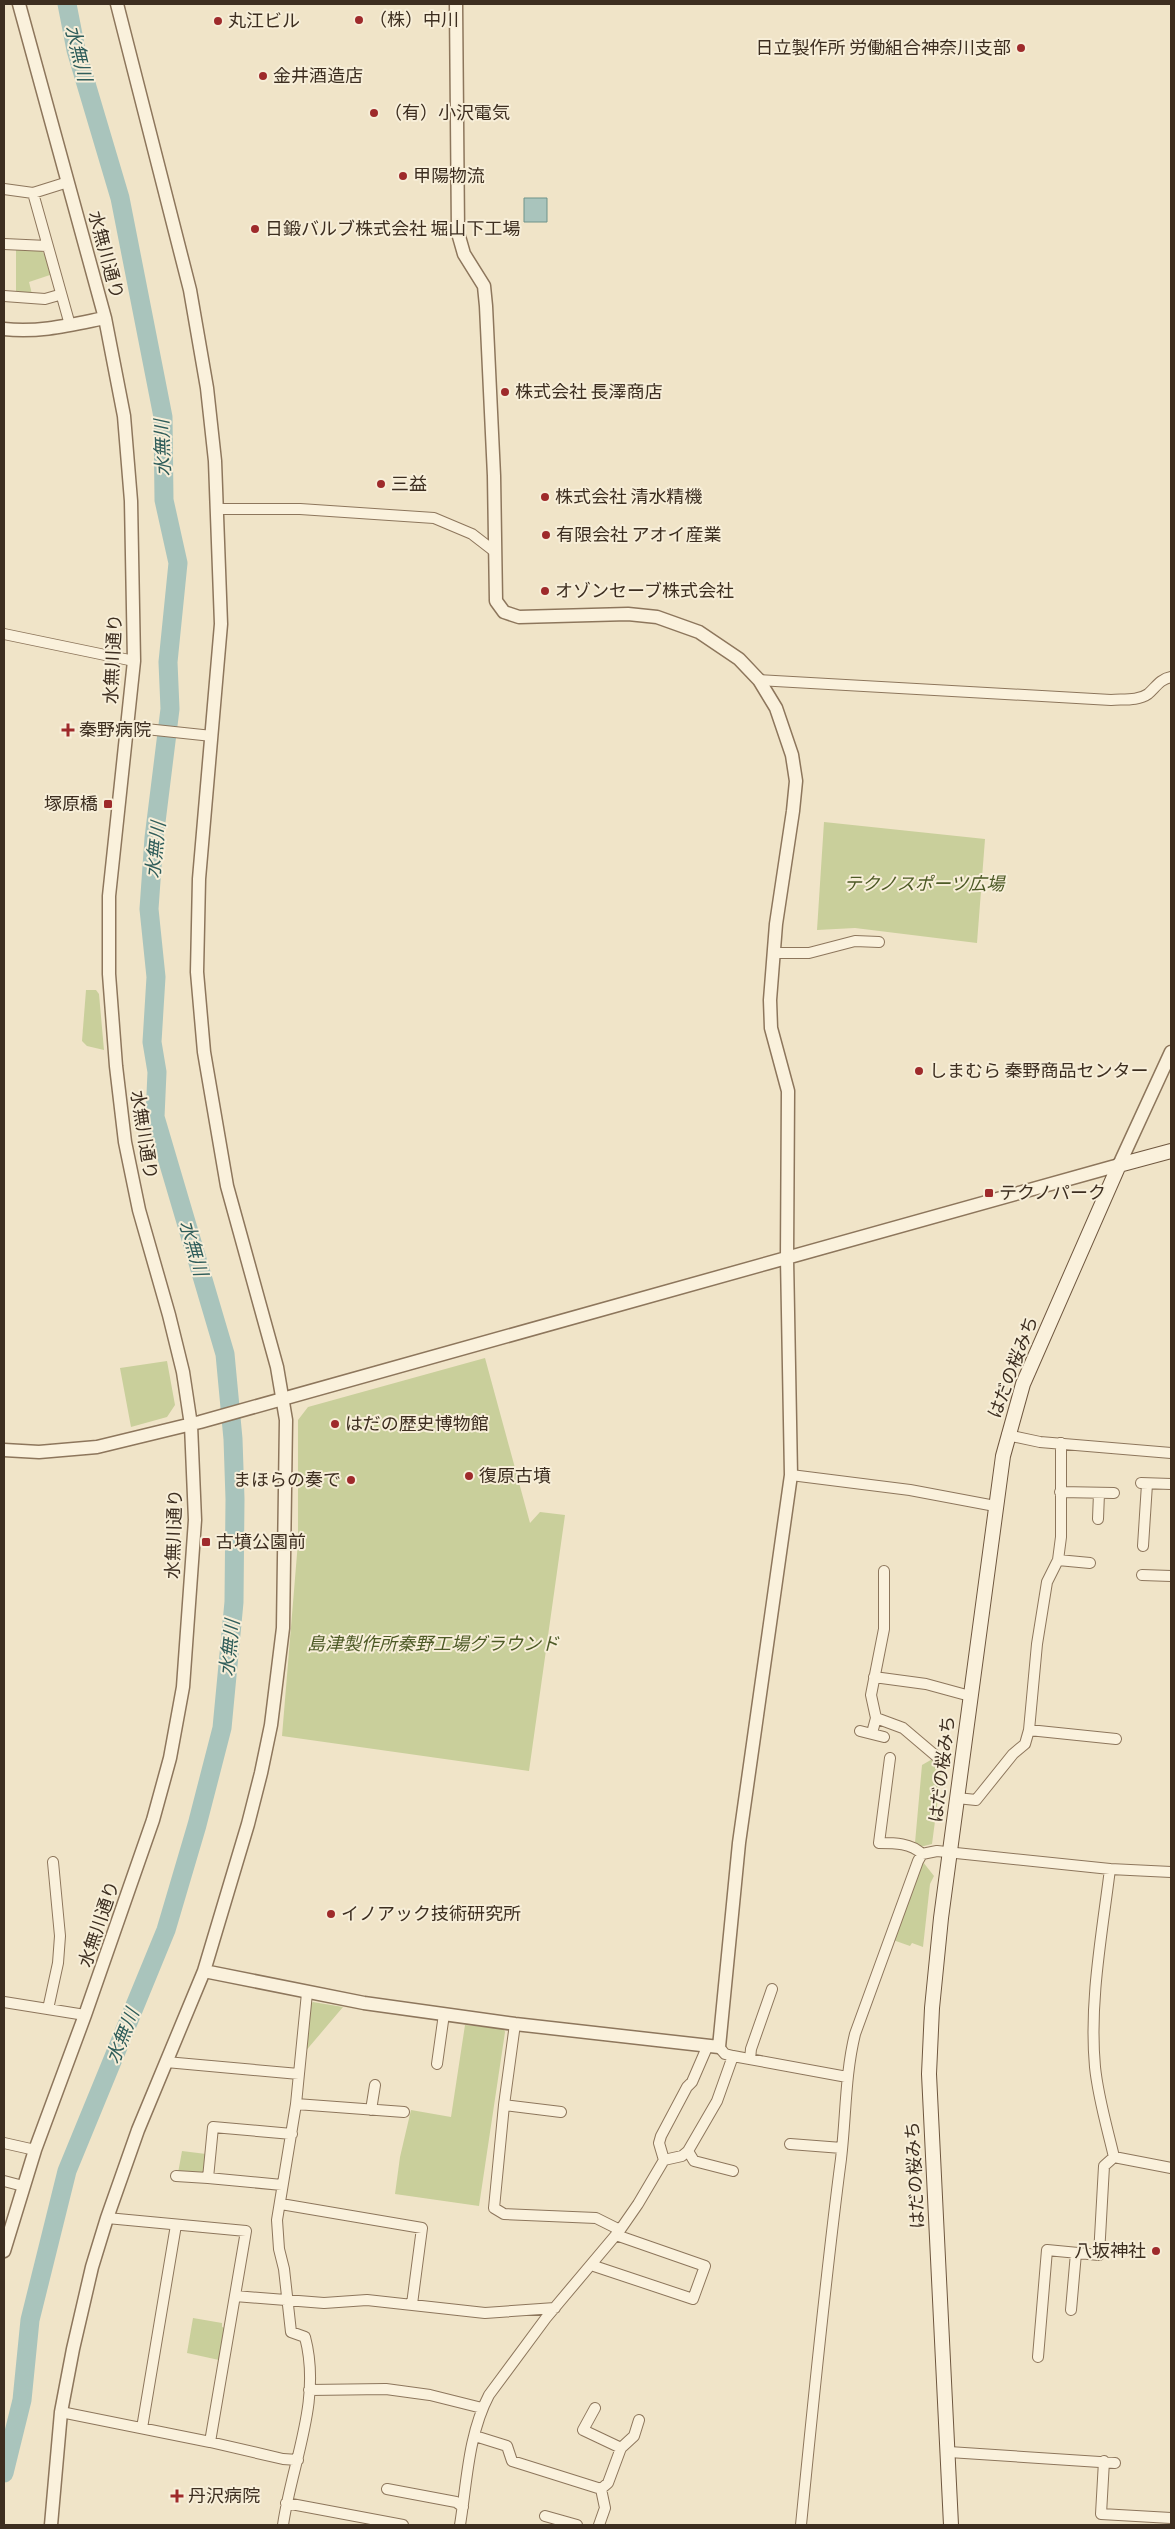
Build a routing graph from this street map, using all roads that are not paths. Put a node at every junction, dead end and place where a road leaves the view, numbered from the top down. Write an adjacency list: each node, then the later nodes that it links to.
1 (19, 4): 4 (street, 水無川通り)
2 (117, 4): 14 (street)
3 (456, 4): 15 (street)
4 (68, 182): 6 (street); 11 (street, 水無川通り)
5 (4, 189): 6 (street)
6 (33, 193): 8 (street)
7 (4, 244): 8 (street)
8 (46, 246): 9 (street)
9 (60, 295): 10 (street); 12 (street)
10 (4, 296)
11 (105, 318): 12 (street); 17 (street, 水無川通り)
12 (70, 326): 13 (street)
13 (4, 329)
14 (217, 509): 15 (street); 21 (street)
15 (494, 551): 19 (street)
16 (4, 634): 17 (street)
17 (134, 661): 20 (street, 水無川通り)
18 (1171, 677): 19 (street)
19 (759, 680): 23 (street)
20 (126, 727): 21 (street); 30 (street, 水無川通り)
21 (206, 735): 29 (street)
22 (879, 942): 23 (street)
23 (773, 953): 28 (street)
24 (1171, 1052): 25 (street, はだの桜みち)
25 (1168, 1067): 27 (street, はだの桜みち)
26 (1171, 1151): 27 (main road)
27 (1119, 1165): 28 (street); 31 (main road, はだの桜みち)
28 (787, 1258): 29 (street); 35 (street)
29 (283, 1398): 30 (street); 64 (street)
30 (195, 1424): 33 (street); 70 (street, 水無川通り)
31 (1007, 1435): 32 (street); 40 (main road, はだの桜みち)
32 (1061, 1443): 34 (street); 37 (street)
33 (4, 1450)
34 (1171, 1453)
35 (792, 1475): 40 (street); 72 (street)
36 (1171, 1484): 42 (street)
37 (1060, 1492): 38 (street); 43 (street)
38 (1099, 1493): 39 (street); 41 (street)
39 (1114, 1493)
40 (995, 1506): 49 (main road, はだの桜みち)
41 (1098, 1519)
42 (1143, 1546)
43 (1058, 1560): 44 (street); 51 (street)
44 (1090, 1563)
45 (884, 1571): 48 (street)
46 (1142, 1575): 47 (street)
47 (1171, 1576)
48 (874, 1678): 49 (street); 50 (street)
49 (970, 1696): 58 (main road, はだの桜みち)
50 (876, 1718): 53 (street); 56 (street)
51 (1029, 1730): 55 (street); 58 (street)
52 (860, 1731): 53 (street)
53 (872, 1733): 54 (street)
54 (884, 1737)
55 (1116, 1739)
56 (936, 1756)
57 (890, 1758): 60 (street)
58 (957, 1798): 59 (main road, はだの桜みち)
59 (950, 1853): 60 (street); 62 (street); 122 (main road, はだの桜みち)
60 (922, 1854): 78 (street)
61 (53, 1862): 68 (street)
62 (1110, 1869): 63 (street); 91 (street)
63 (1171, 1872)
64 (204, 1971): 66 (street); 75 (street)
65 (772, 1989): 74 (street)
66 (307, 1993): 69 (street); 77 (street)
67 (4, 2002): 68 (street)
68 (48, 2009): 70 (street)
69 (444, 2014): 71 (street); 76 (street)
70 (86, 2015): 89 (street, 水無川通り)
71 (515, 2024): 72 (street); 81 (street)
72 (713, 2046): 73 (street); 92 (street)
73 (732, 2056): 74 (street); 90 (street)
74 (750, 2059): 78 (street)
75 (166, 2062): 77 (street); 101 (street)
76 (436, 2064)
77 (298, 2074): 80 (street)
78 (847, 2077): 88 (street)
79 (375, 2085): 82 (street)
80 (296, 2104): 82 (street); 85 (street)
81 (504, 2105): 84 (street); 103 (street)
82 (371, 2110): 83 (street)
83 (404, 2112)
84 (561, 2112)
85 (292, 2134): 96 (street); 98 (street)
86 (4, 2143): 89 (street)
87 (790, 2144): 88 (street)
88 (842, 2148): 136 (street)
89 (35, 2150): 99 (street, 水無川通り)
90 (688, 2151): 92 (street); 94 (street)
91 (1114, 2157): 93 (street); 105 (street)
92 (664, 2160): 103 (street)
93 (1171, 2168)
94 (733, 2171)
95 (176, 2176): 96 (street)
96 (208, 2178): 98 (street)
97 (4, 2181): 99 (street)
98 (282, 2185): 100 (street)
99 (23, 2186): 104 (street, 水無川通り)
100 (280, 2204): 108 (street); 109 (street)
101 (107, 2218): 102 (street); 116 (street)
102 (176, 2225): 107 (street); 118 (street)
103 (618, 2232): 106 (street); 106 (street)
104 (4, 2250)
105 (1076, 2252): 111 (street); 112 (street)
106 (591, 2265): 110 (street)
107 (235, 2296): 108 (street); 120 (street)
108 (286, 2300): 109 (street); 113 (street)
109 (412, 2304): 110 (street)
110 (555, 2308): 114 (street)
111 (1072, 2310)
112 (1038, 2357)
113 (309, 2390): 114 (street); 123 (street)
114 (482, 2408): 119 (street)
115 (595, 2408): 121 (street)
116 (62, 2412): 118 (street); 130 (street)
117 (639, 2420): 121 (street)
118 (142, 2428): 120 (street)
119 (475, 2436): 125 (street); 127 (street)
120 (210, 2442): 123 (street)
121 (620, 2448): 125 (street)
122 (949, 2452): 129 (street); 137 (main road, はだの桜みち)
123 (298, 2460): 126 (street)
124 (387, 2489): 127 (street)
125 (601, 2489): 135 (street)
126 (286, 2504): 131 (street); 132 (street)
127 (463, 2507): 133 (street)
128 (545, 2516): 134 (street)
129 (1171, 2518)
130 (51, 2525)
131 (283, 2525)
132 (403, 2525)
133 (460, 2525)
134 (577, 2525)
135 (599, 2525)
136 (802, 2525)
137 (952, 2525)

